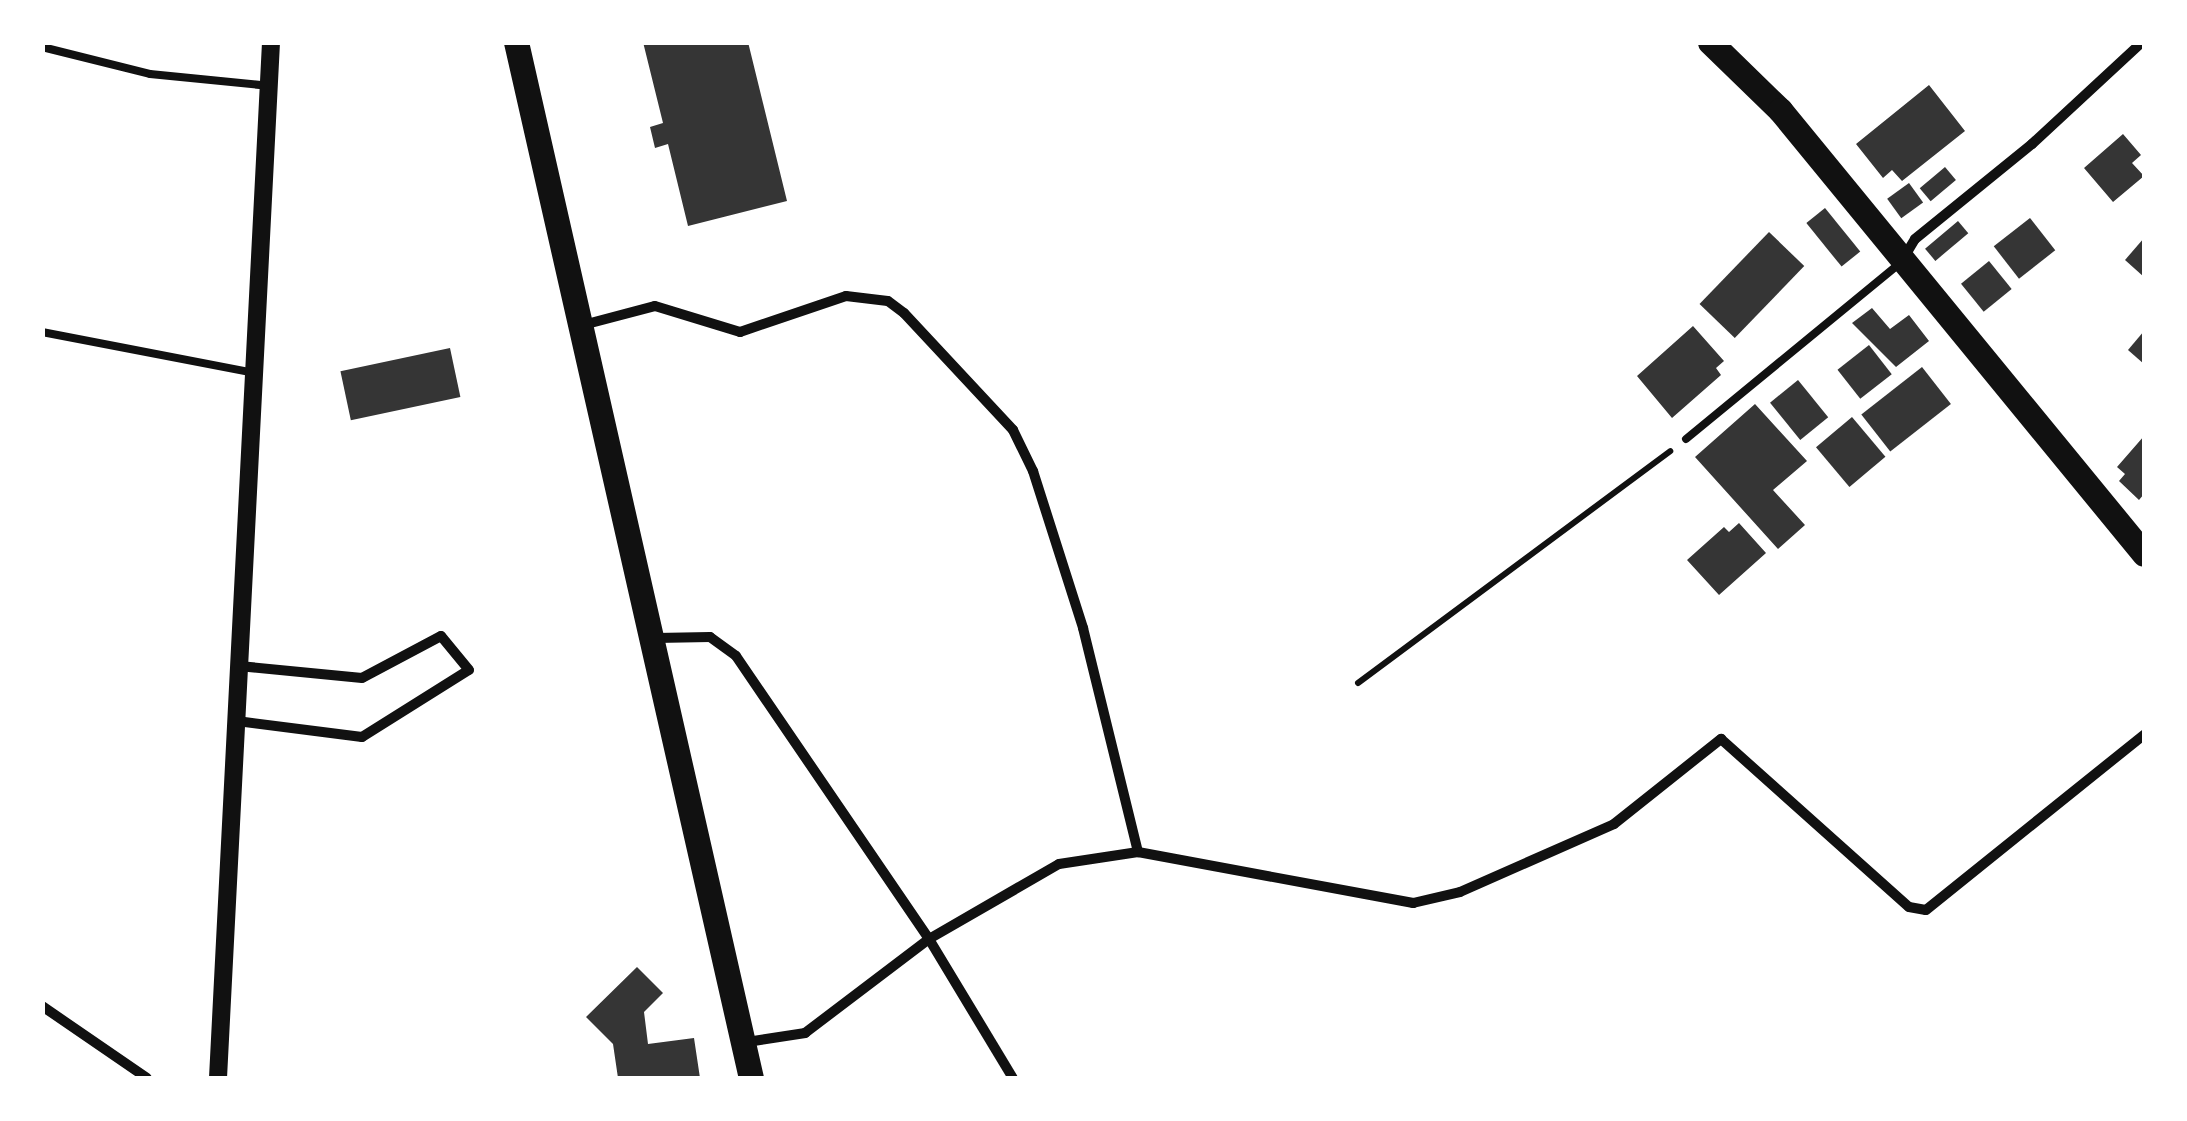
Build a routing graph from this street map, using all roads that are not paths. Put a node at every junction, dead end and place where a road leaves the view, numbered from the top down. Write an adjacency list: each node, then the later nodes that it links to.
1 (271, 42): 6 (street)
2 (516, 42): 8 (main road)
3 (1710, 42): 7 (main road)
4 (2142, 42): 7 (street)
5 (43, 45): 6 (lane)
6 (270, 86): 10 (street)
7 (1903, 259): 11 (lane); 12 (main road)
8 (582, 325): 13 (main road); 17 (street)
9 (42, 332): 10 (lane)
10 (254, 373): 14 (street)
11 (1686, 439)
12 (2144, 554)
13 (656, 638): 18 (street); 20 (main road)
14 (239, 666): 15 (street); 15 (street)
15 (237, 721): 22 (street)
16 (2144, 734): 17 (street)
17 (1138, 852): 18 (street)
18 (929, 939): 20 (street); 24 (street)
19 (42, 1006): 21 (street)
20 (748, 1042): 23 (main road)
21 (147, 1078)
22 (218, 1078)
23 (751, 1078)
24 (1013, 1078)

